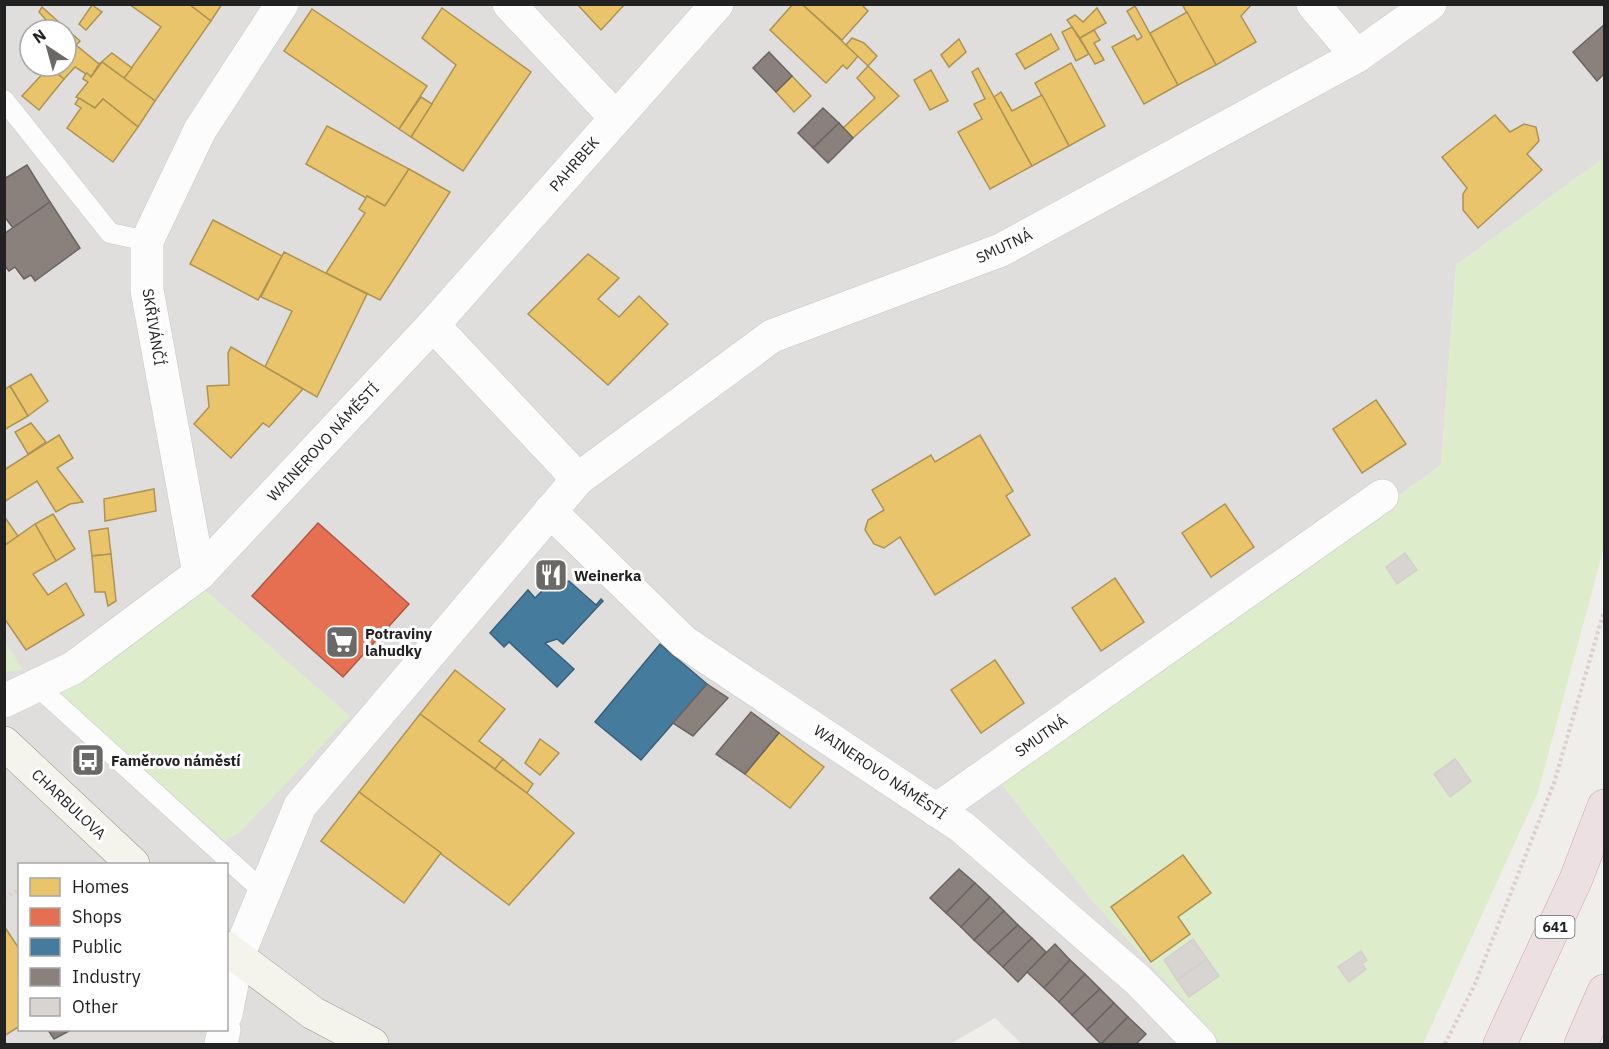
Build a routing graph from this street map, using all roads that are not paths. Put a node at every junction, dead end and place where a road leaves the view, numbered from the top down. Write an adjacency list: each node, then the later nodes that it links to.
1 (282, 4): 9 (street, SKŘIVÁNČÍ)
2 (509, 4): 8 (street)
3 (717, 4): 8 (street, PAHRBEK)
4 (1313, 4): 6 (street)
5 (1430, 4): 6 (street, SMUTNÁ)
6 (1357, 56): 11 (street, SMUTNÁ)
7 (4, 100): 9 (lane)
8 (615, 117): 10 (street, PAHRBEK)
9 (147, 241): 14 (street, SKŘIVÁNČÍ)
10 (433, 325): 11 (street); 14 (street, WAINEROVO NÁMĚSTÍ)
11 (578, 479): 13 (street)
12 (1382, 496): 19 (street, SMUTNÁ)
13 (550, 511): 19 (street, WAINEROVO NÁMĚSTÍ); 21 (street)
14 (199, 574): 15 (street, WAINEROVO NÁMĚSTÍ)
15 (37, 686): 16 (street, WAINEROVO NÁMĚSTÍ); 21 (lane)
16 (4, 700)
17 (4, 743): 20 (street, CHARBULOVA)
18 (1605, 806): 27 (highway, 641)
19 (936, 810): 26 (street, WAINEROVO NÁMĚSTÍ)
20 (132, 863)
21 (264, 892): 22 (street)
22 (232, 953): 24 (street); 25 (street)
23 (1605, 991): 28 (highway)
24 (228, 994)
25 (372, 1044)
26 (1200, 1044)
27 (1500, 1044)
28 (1581, 1044)

